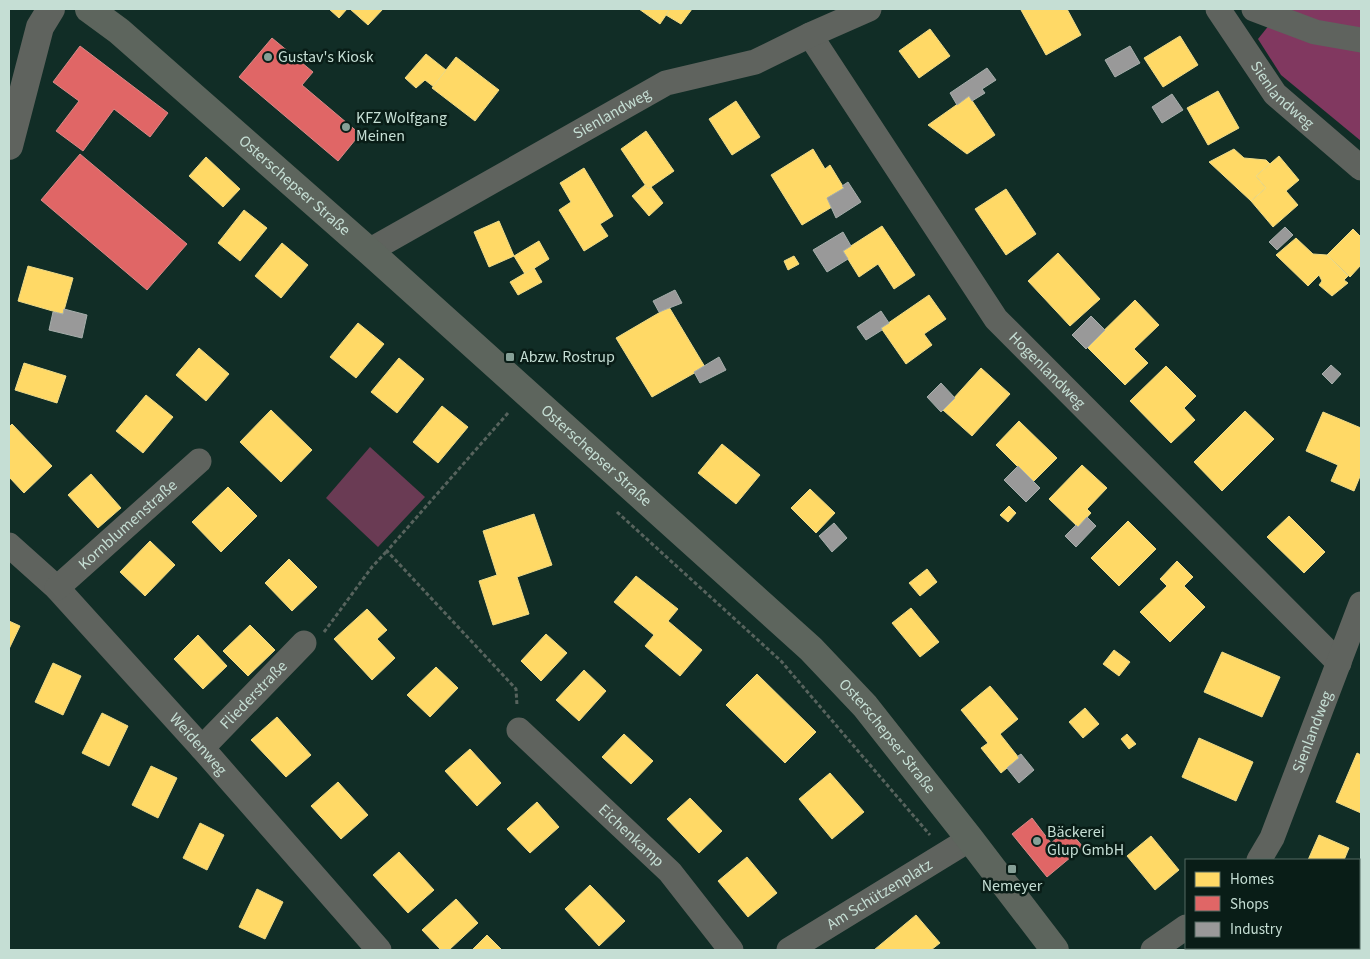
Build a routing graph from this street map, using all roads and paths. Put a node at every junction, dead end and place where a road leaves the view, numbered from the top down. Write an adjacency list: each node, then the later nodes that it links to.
1 (51, 9): 8 (street)
2 (88, 9): 10 (main road, Osterschepser Straße)
3 (869, 9): 6 (street, Sienlandweg)
4 (1218, 9): 9 (street, Sienlandweg)
5 (1254, 9): 7 (street)
6 (810, 35): 10 (street, Sienlandweg); 19 (street, Hogenlandweg)
7 (1361, 40)
8 (9, 146)
9 (1361, 168)
10 (369, 251): 22 (main road, Osterschepser Straße)
11 (501, 406): 15 (path)
12 (199, 461): 16 (street, Kornblumenstraße)
13 (611, 507): 23 (path)
14 (9, 545): 16 (street, Weidenweg)
15 (387, 551): 18 (path); 20 (path)
16 (57, 588): 21 (street, Weidenweg)
17 (1361, 604): 19 (street, Sienlandweg)
18 (304, 644): 21 (street, Fliederstraße)
19 (1339, 663): 24 (street, Sienlandweg)
20 (519, 730): 27 (street, Eichenkamp)
21 (202, 748): 26 (street, Weidenweg)
22 (970, 839): 23 (street, Am Schützenplatz); 29 (main road, Osterschepser Straße)
23 (946, 854): 28 (street, Am Schützenplatz)
24 (1261, 859)
25 (1185, 928): 30 (street)
26 (379, 950)
27 (731, 950)
28 (789, 950)
29 (1055, 950)
30 (1153, 950)

